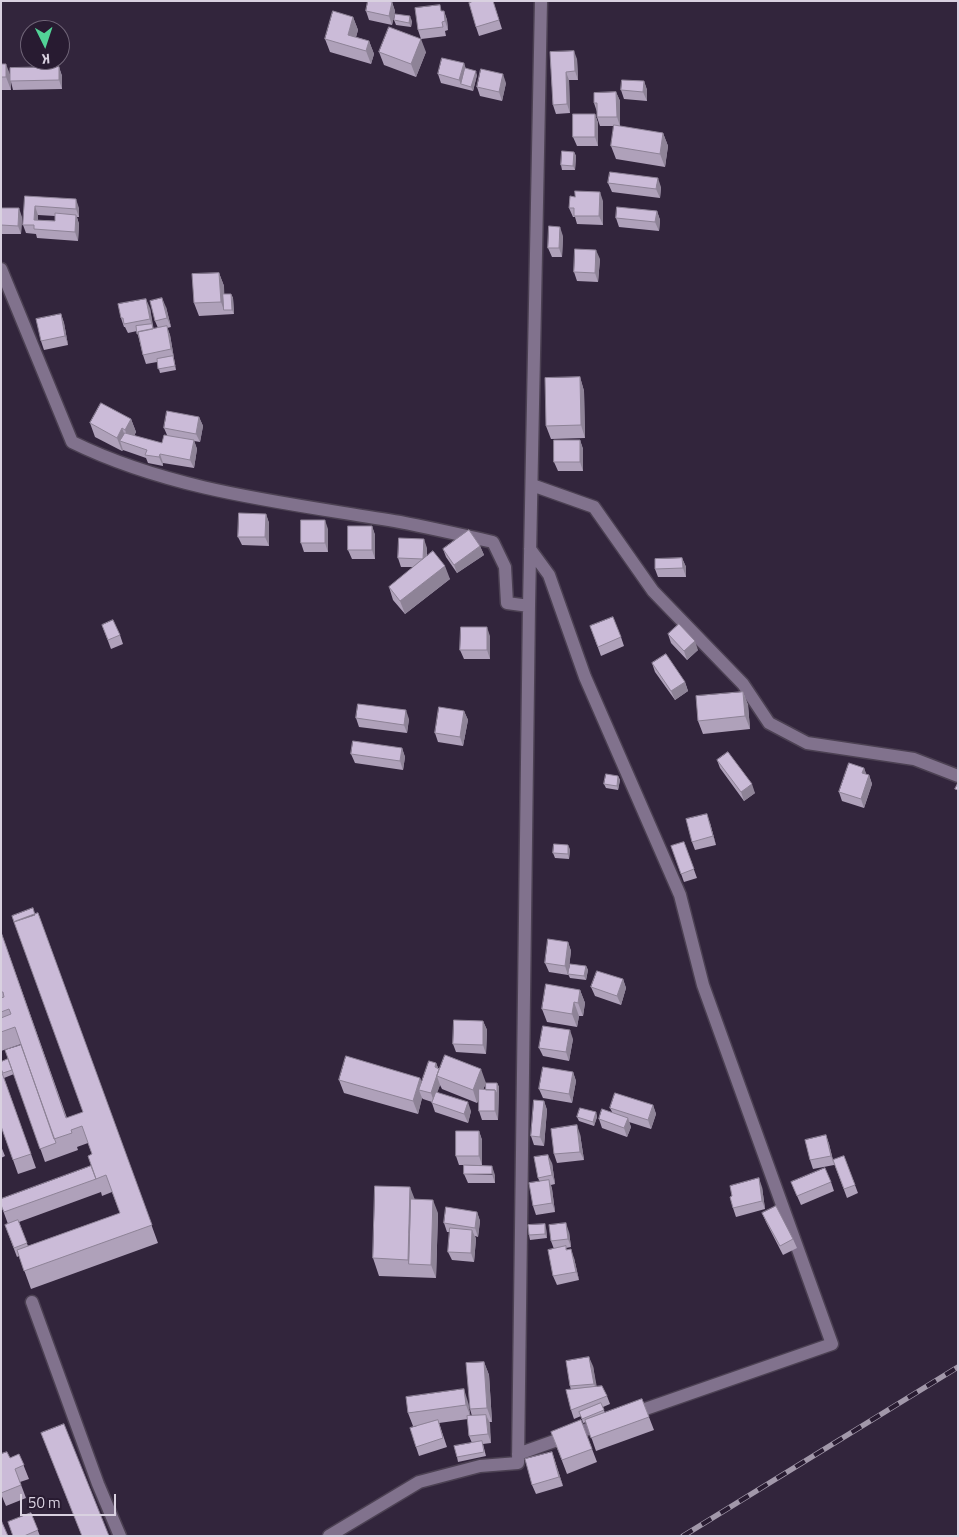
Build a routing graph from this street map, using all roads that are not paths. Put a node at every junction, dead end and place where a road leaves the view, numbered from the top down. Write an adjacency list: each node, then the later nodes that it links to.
1 (541, 1): 3 (street)
2 (1, 269): 5 (street)
3 (532, 485): 4 (street); 6 (street)
4 (530, 549): 5 (street); 8 (street)
5 (529, 606): 8 (street)
6 (958, 776)
7 (32, 1302): 9 (street)
8 (518, 1458): 10 (street)
9 (120, 1536)
10 (329, 1536)

